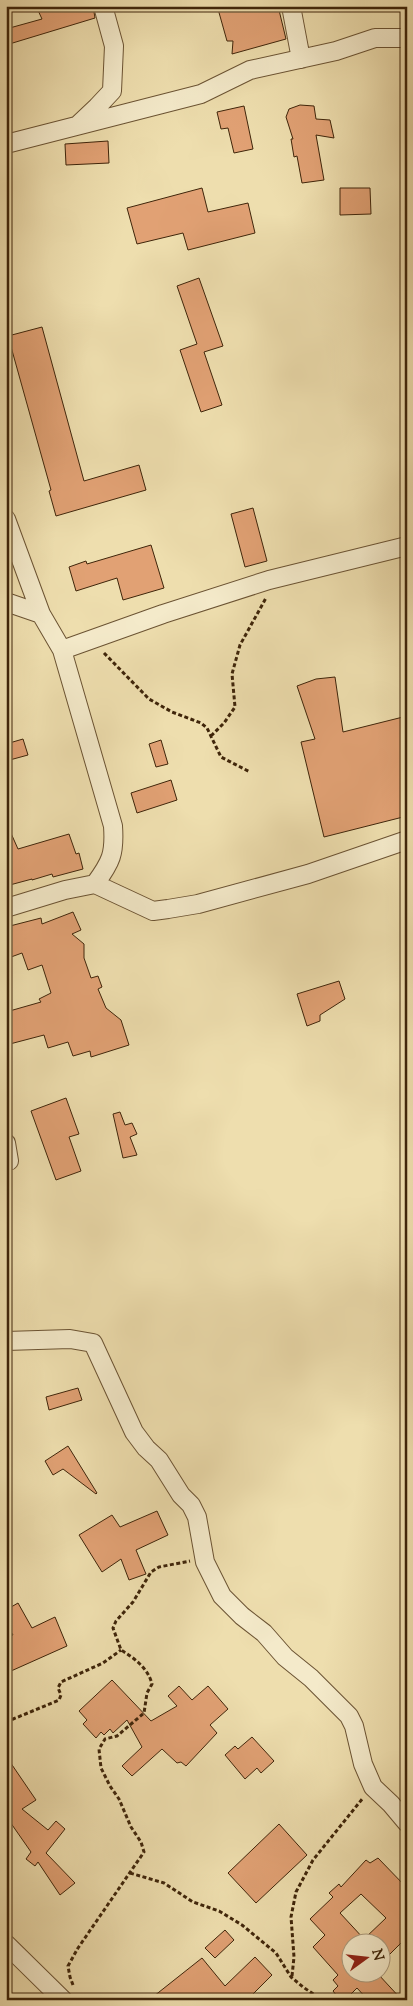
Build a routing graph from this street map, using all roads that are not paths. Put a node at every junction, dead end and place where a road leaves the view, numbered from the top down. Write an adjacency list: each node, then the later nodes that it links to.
1 (103, 6): 5 (street)
2 (291, 6): 4 (street)
3 (407, 38): 4 (street)
4 (301, 59): 6 (street)
5 (112, 91): 6 (street); 7 (street)
6 (142, 110): 7 (street)
7 (76, 126): 8 (street)
8 (6, 144)
9 (6, 519): 12 (street)
10 (407, 546): 13 (street)
11 (6, 602): 12 (street)
12 (41, 614): 13 (street)
13 (62, 650): 15 (street)
14 (407, 840): 15 (street)
15 (95, 884): 16 (street)
16 (6, 908)
17 (6, 1143): 18 (street)
18 (10, 1161)
19 (6, 1341): 20 (street)
20 (407, 1822)
21 (6, 1944): 22 (street)
22 (69, 1996)

